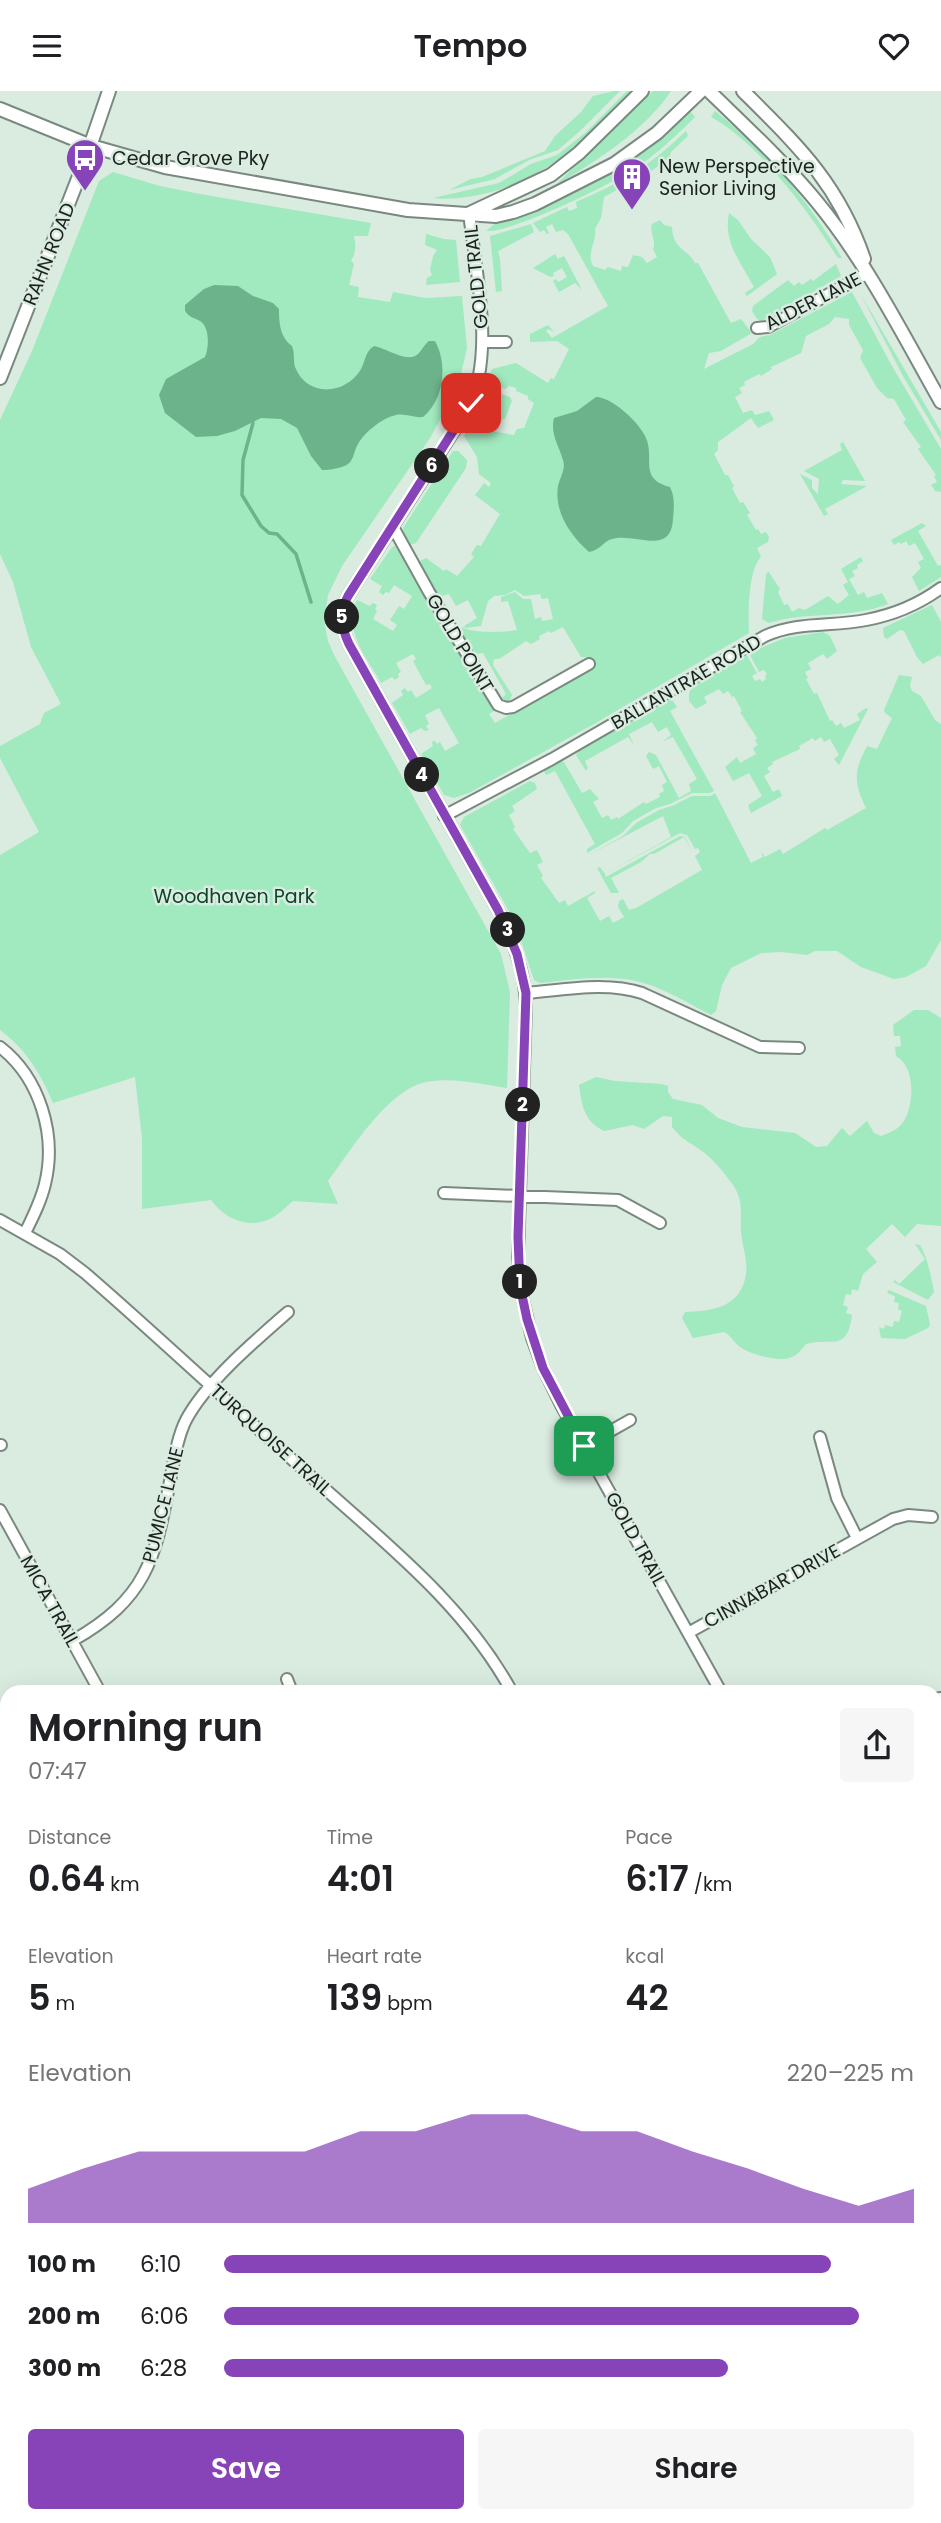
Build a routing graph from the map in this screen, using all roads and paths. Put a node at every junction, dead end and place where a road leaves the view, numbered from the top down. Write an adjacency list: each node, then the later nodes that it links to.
1 (109, 91): 7 (street, RAHN ROAD)
2 (642, 91): 8 (street)
3 (701, 91): 8 (street)
4 (709, 91): 9 (street)
5 (743, 91): 9 (street)
6 (0, 109): 7 (street)
7 (91, 145): 8 (street); 13 (street, RAHN ROAD)
8 (469, 213): 11 (street, GOLD TRAIL)
9 (868, 273): 10 (street, ALDER LANE); 14 (street)
10 (757, 328)
11 (483, 342): 12 (street, GOLD TRAIL); 15 (street, GOLD TRAIL)
12 (506, 342)
13 (0, 378)
14 (941, 402)
15 (393, 527): 17 (street, GOLD POINT); 18 (street, GOLD TRAIL)
16 (941, 588): 18 (street, BALLANTRAE ROAD)
17 (589, 664)
18 (444, 815): 19 (street, GOLD TRAIL)
19 (526, 993): 21 (street); 23 (street, GOLD TRAIL)
20 (0, 1047): 26 (street)
21 (799, 1048)
22 (444, 1193): 23 (street)
23 (519, 1196): 25 (street); 31 (street, GOLD TRAIL)
24 (0, 1220): 26 (street, TURQUOISE TRAIL)
25 (660, 1223)
26 (25, 1233): 28 (street, TURQUOISE TRAIL)
27 (288, 1312): 28 (street, PUMICE LANE)
28 (211, 1386): 36 (street, PUMICE LANE); 40 (street, TURQUOISE TRAIL)
29 (630, 1420): 31 (street)
30 (820, 1437): 34 (street, CINNABAR DRIVE)
31 (584, 1446): 35 (street, GOLD TRAIL)
32 (0, 1510): 36 (street, MICA TRAIL)
33 (932, 1517): 34 (street, CINNABAR DRIVE)
34 (857, 1538): 35 (street, CINNABAR DRIVE)
35 (688, 1633): 41 (street, GOLD TRAIL)
36 (72, 1641): 38 (street, MICA TRAIL)
37 (287, 1679): 39 (street)
38 (96, 1685)
39 (289, 1685)
40 (508, 1685)
41 (717, 1685)

